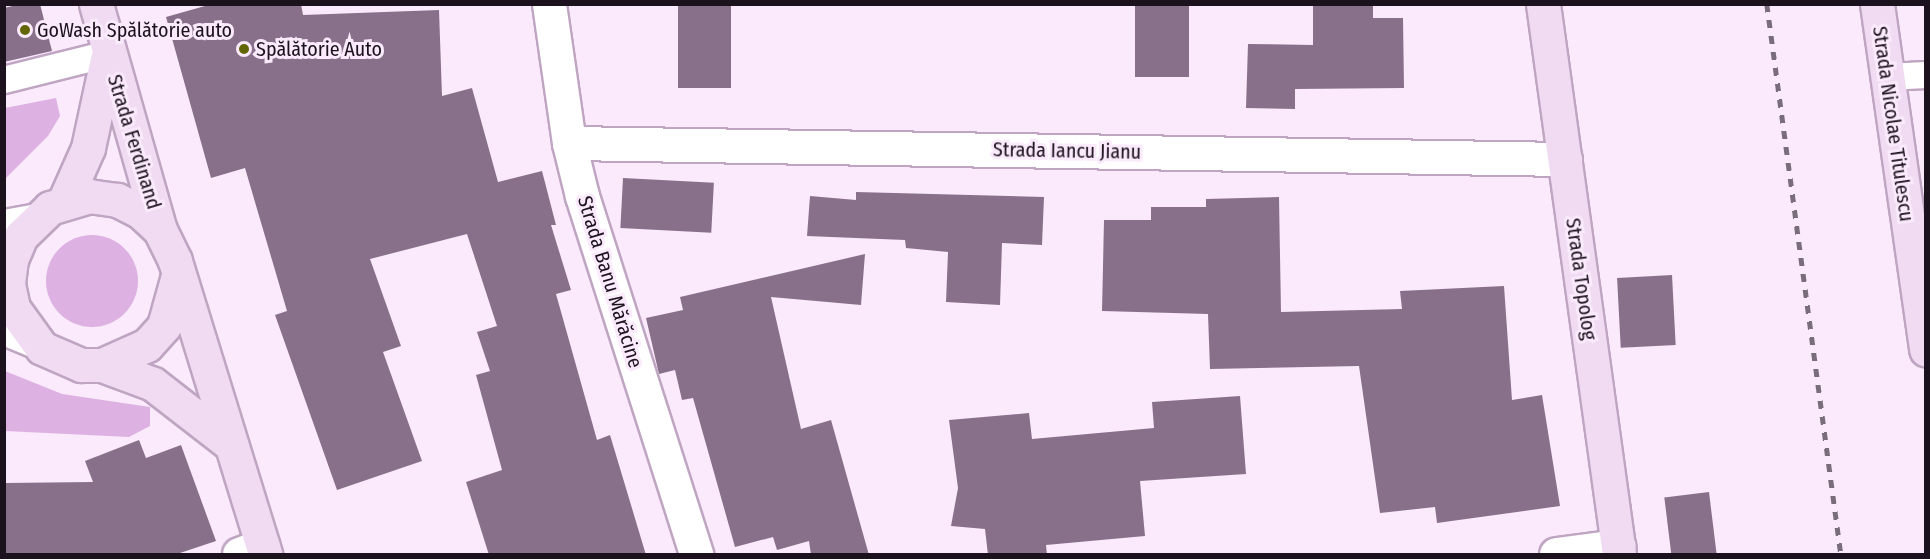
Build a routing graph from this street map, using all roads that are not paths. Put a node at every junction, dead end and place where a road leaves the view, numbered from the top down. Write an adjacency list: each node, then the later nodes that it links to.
1 (96, 4): 5 (street, Strada Ferdinand)
2 (549, 4): 9 (street, Strada Banu Mărăcine)
3 (1543, 4): 10 (street, Strada Topolog)
4 (1876, 4): 7 (street, Strada Nicolae Titulescu)
5 (108, 54): 8 (lane); 11 (street, Strada Ferdinand); 13 (street, Strada Ferdinand)
6 (1926, 75): 7 (lane)
7 (1887, 77): 17 (street, Strada Nicolae Titulescu)
8 (4, 80)
9 (569, 143): 10 (street, Strada Iancu Jianu); 22 (street, Strada Banu Mărăcine)
10 (1564, 159): 20 (street, Strada Topolog)
11 (51, 209): 12 (lane); 13 (street, Strada Ferdinand); 16 (street, Strada Ferdinand)
12 (4, 223)
13 (160, 230): 14 (street, Strada Ferdinand)
14 (177, 279): 18 (street, Strada Ferdinand); 19 (street, Strada Ferdinand)
15 (4, 332): 16 (lane)
16 (42, 348): 18 (street, Strada Ferdinand)
17 (1926, 350)
18 (102, 364): 19 (street, Strada Ferdinand)
19 (229, 444): 21 (street, Strada Ferdinand)
20 (1619, 550): 23 (street)
21 (255, 552)
22 (696, 555)
23 (1556, 555)

